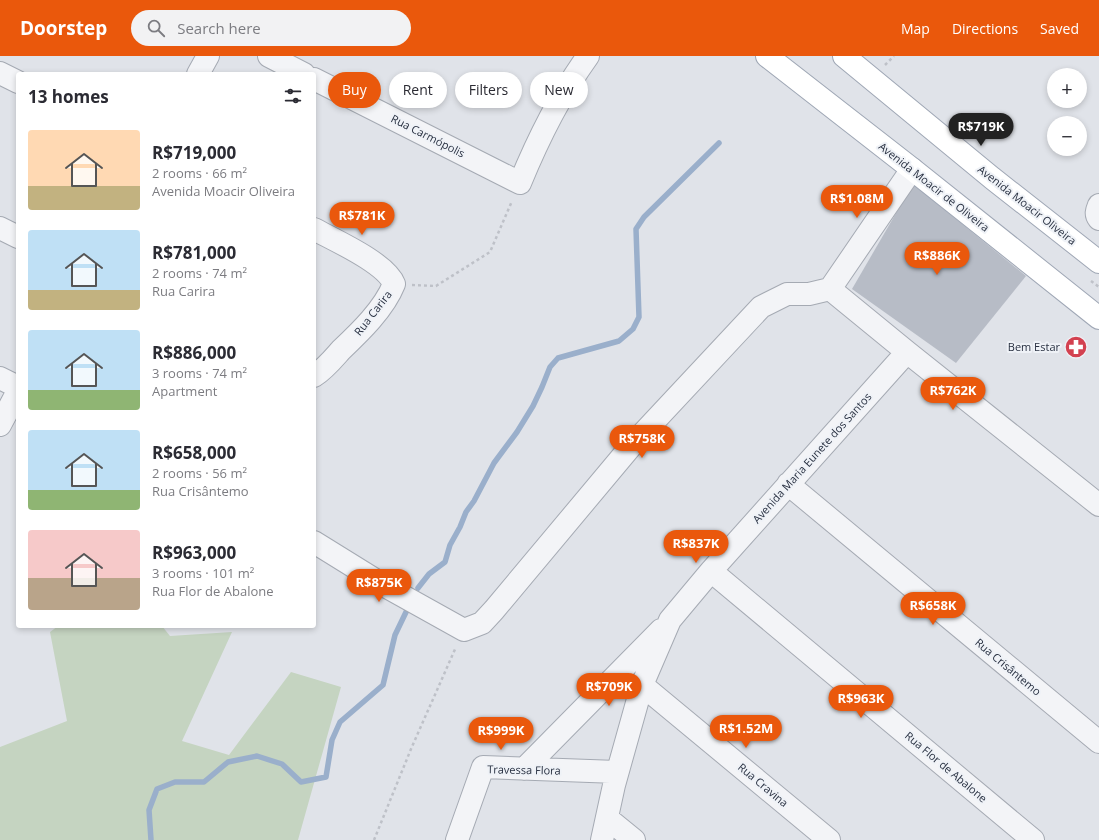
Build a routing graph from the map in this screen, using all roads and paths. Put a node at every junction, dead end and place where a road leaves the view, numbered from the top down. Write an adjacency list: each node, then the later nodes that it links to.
1 (208, 56): 6 (street)
2 (269, 56): 7 (street)
3 (767, 56): 11 (main road, Avenida Moacir de Oliveira)
4 (844, 56): 18 (main road, Avenida Moacir Oliveira)
5 (582, 58): 12 (street)
6 (199, 72)
7 (300, 72)
8 (0, 73): 10 (street)
9 (316, 80): 12 (street, Rua Carmópolis)
10 (16, 81)
11 (912, 169): 20 (street); 21 (main road, Avenida Moacir de Oliveira)
12 (520, 183): 19 (path)
13 (1099, 205): 14 (street)
14 (1099, 219)
15 (0, 228): 17 (street)
16 (316, 230): 19 (street, Rua Carira)
17 (16, 236)
18 (1099, 262)
19 (394, 284): 23 (street, Rua Carira)
20 (830, 289): 22 (street); 33 (street)
21 (1099, 318)
22 (907, 352): 28 (street, Avenida Maria Eunete dos Santos); 29 (street)
23 (316, 374)
24 (0, 378): 25 (street)
25 (16, 385)
26 (16, 395): 27 (street)
27 (0, 425)
28 (788, 484): 31 (street, Avenida Maria Eunete dos Santos); 35 (street, Rua Crisântemo)
29 (1099, 505)
30 (316, 543): 33 (street)
31 (711, 571): 32 (street, Avenida Maria Eunete dos Santos); 44 (street, Rua Flor de Abalone)
32 (670, 620): 34 (street, Avenida Maria Eunete dos Santos); 36 (street, Avenida Maria Eunete dos Santos)
33 (464, 630): 39 (path)
34 (642, 685): 37 (street, Avenida Maria Eunete dos Santos); 43 (street, Rua Cravina)
35 (1099, 742)
36 (524, 769): 37 (street, Travessa Flora); 40 (street, Travessa Flora)
37 (617, 772): 38 (street, Avenida Maria Eunete dos Santos)
38 (607, 818): 41 (street, Avenida Maria Eunete dos Santos); 42 (street)
39 (374, 840)
40 (457, 840)
41 (602, 840)
42 (634, 840)
43 (829, 840)
44 (1033, 840)

